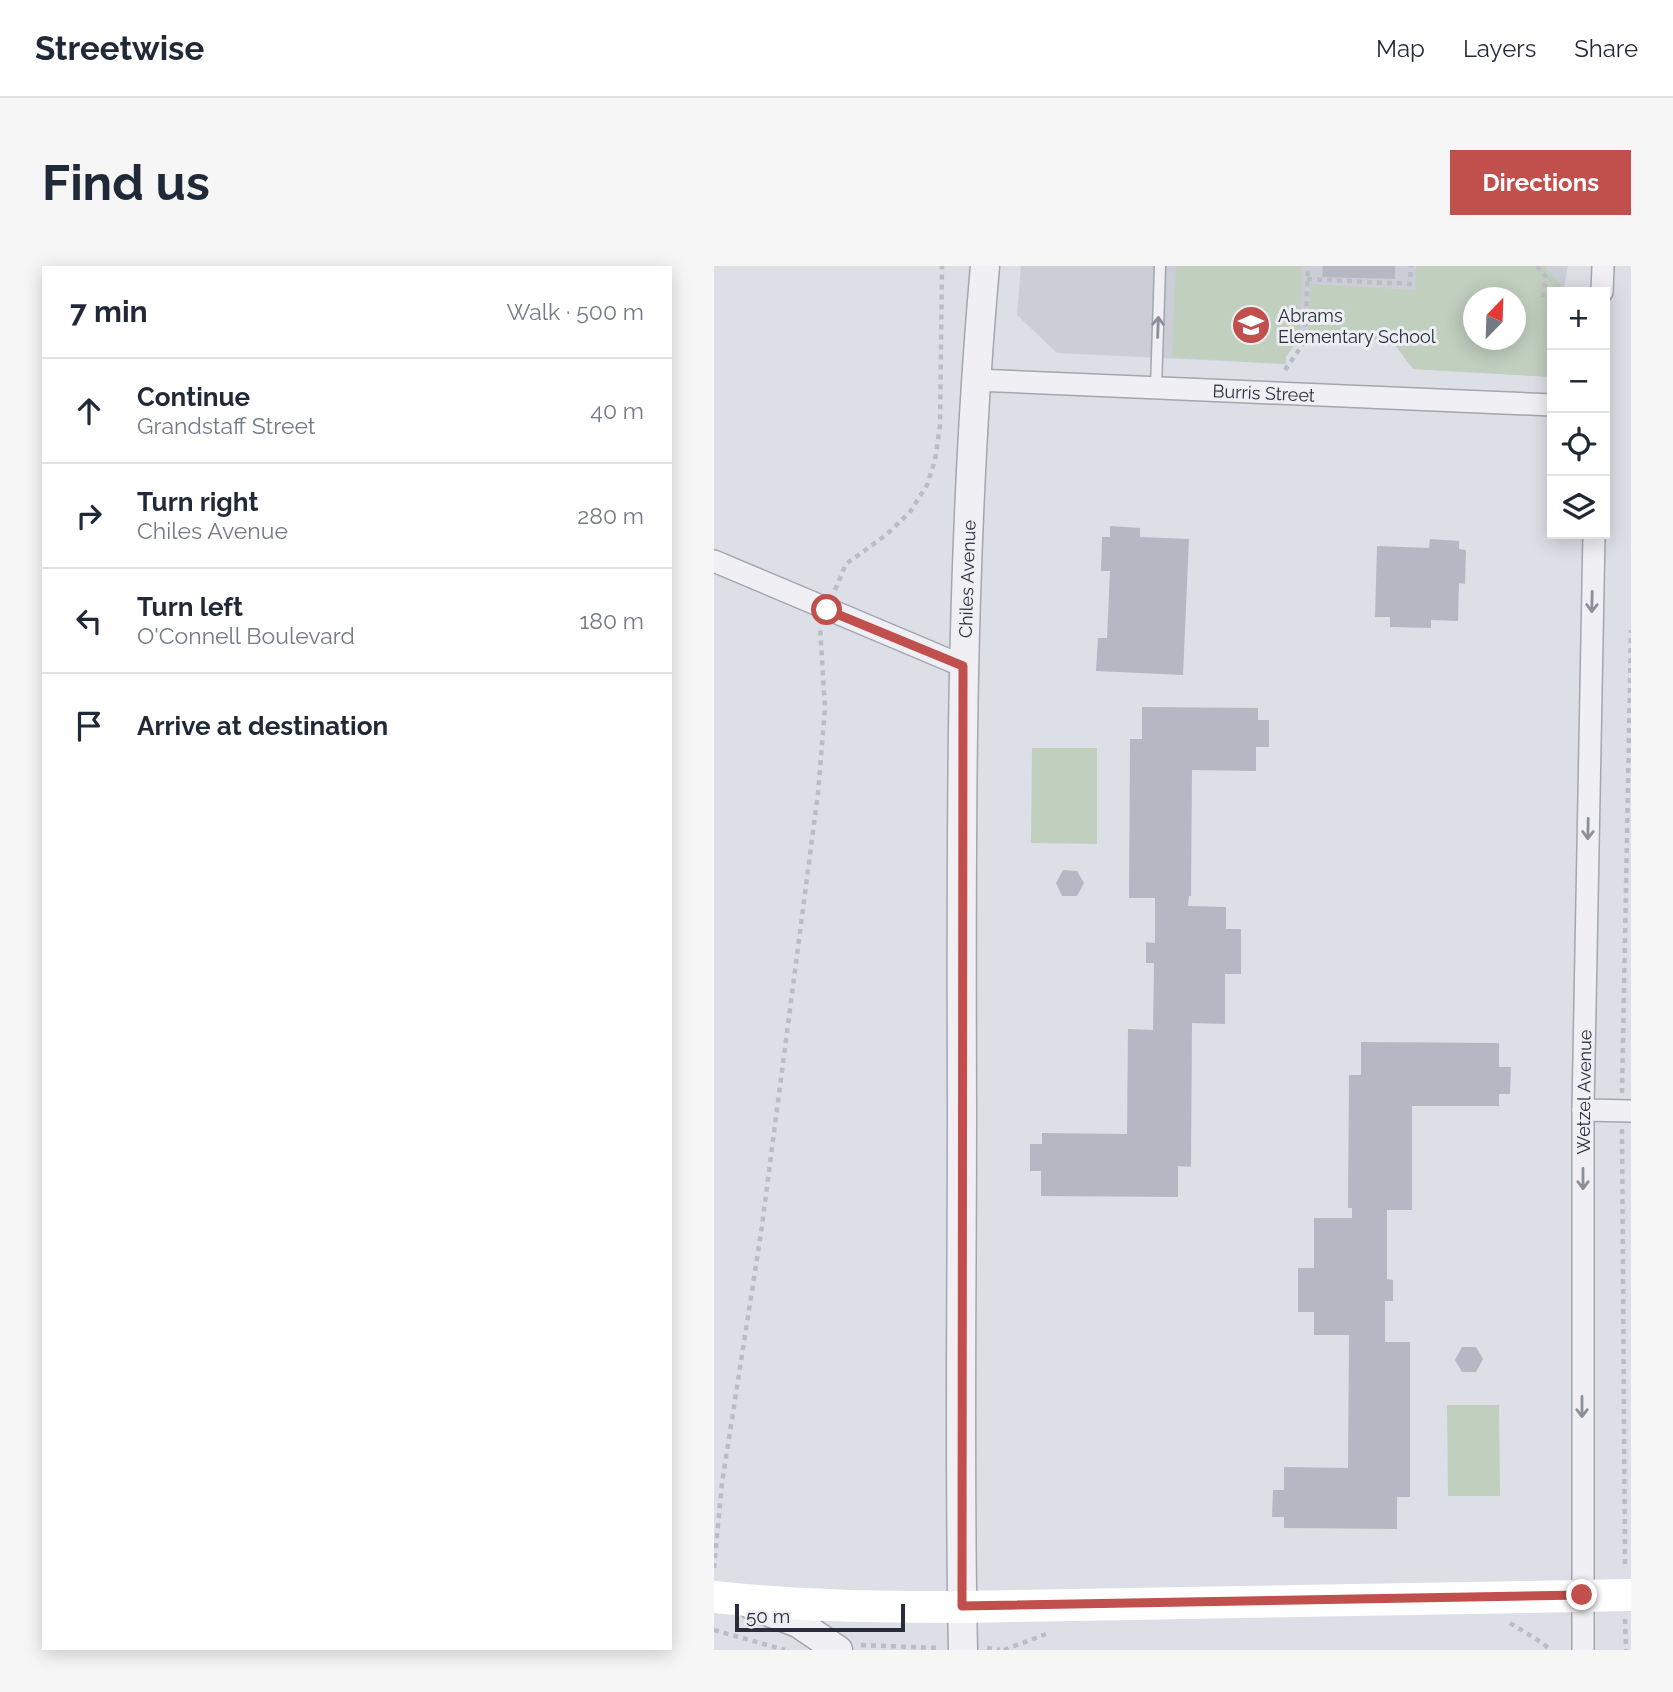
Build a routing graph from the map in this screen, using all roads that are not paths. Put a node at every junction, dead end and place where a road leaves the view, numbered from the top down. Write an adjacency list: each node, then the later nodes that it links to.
1 (985, 266): 5 (street, Chiles Avenue)
2 (1160, 266): 6 (lane, one-way to 2)
3 (1603, 266): 4 (street)
4 (1602, 287)
5 (975, 380): 6 (street, Burris Street); 10 (street, Chiles Avenue)
6 (1156, 388): 7 (street, Burris Street)
7 (1547, 405)
8 (1594, 539): 11 (street, Wetzel Avenue, one-way to 11)
9 (714, 561): 10 (street)
10 (963, 666): 16 (street, Chiles Avenue)
11 (1583, 1110): 12 (street); 13 (street, Wetzel Avenue, one-way to 13)
12 (1626, 1111)
13 (1582, 1595): 14 (main road); 16 (main road); 19 (street, Wetzel Avenue)
14 (1628, 1595)
15 (722, 1598): 16 (main road); 18 (street)
16 (962, 1606): 17 (street, Chiles Avenue)
17 (963, 1649)
18 (838, 1650)
19 (1583, 1650)

